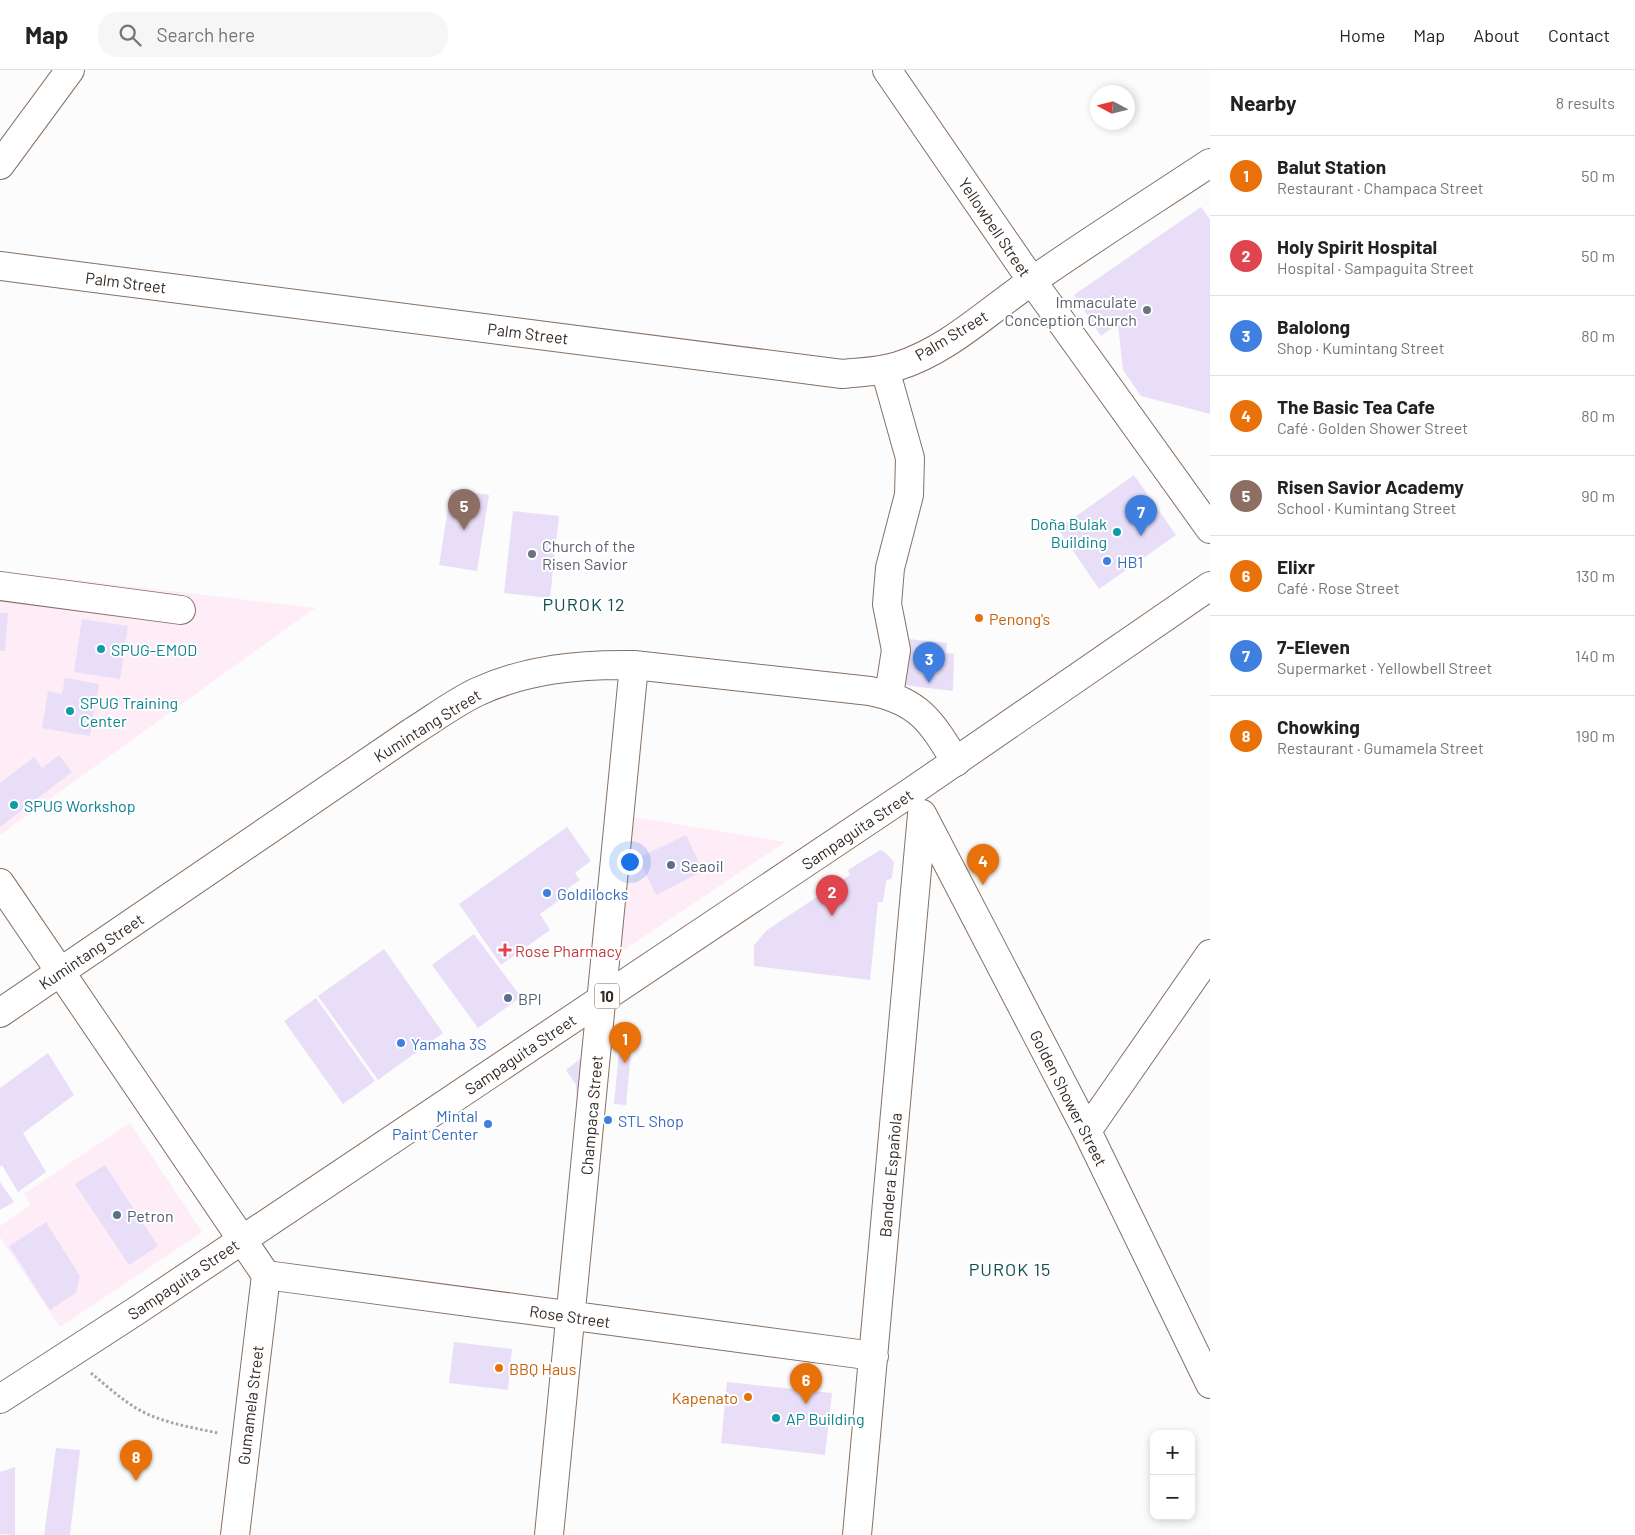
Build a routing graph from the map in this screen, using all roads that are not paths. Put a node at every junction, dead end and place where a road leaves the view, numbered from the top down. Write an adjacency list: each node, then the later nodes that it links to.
1 (70, 70): 4 (main road)
2 (887, 70): 6 (main road, Yellowbell Street)
3 (1210, 163): 6 (main road, Palm Street)
4 (0, 165)
5 (0, 266): 7 (main road, Palm Street)
6 (1032, 281): 7 (main road, Palm Street); 8 (main road, Yellowbell Street)
7 (885, 369): 13 (main road)
8 (1210, 529)
9 (0, 586): 11 (main road)
10 (1210, 586): 14 (main road, Sampaguita Street / 10)
11 (181, 610)
12 (634, 665): 13 (main road, Kumintang Street); 18 (main road, Kumintang Street); 19 (main road, Champaca Street)
13 (889, 695): 14 (main road, Kumintang Street)
14 (956, 762): 15 (main road, Sampaguita Street / 10)
15 (917, 803): 19 (main road, Sampaguita Street / 10); 21 (main road, Golden Shower Street); 25 (main road, Bandera Española)
16 (0, 883): 18 (main road)
17 (1210, 954): 21 (main road)
18 (61, 972): 20 (main road, Kumintang Street); 22 (main road)
19 (602, 1000): 22 (main road, Sampaguita Street / 10); 24 (main road, Champaca Street)
20 (0, 1013)
21 (1086, 1131): 26 (main road, Golden Shower Street)
22 (242, 1240): 23 (main road); 27 (main road, Sampaguita Street / 10)
23 (266, 1275): 24 (main road, Rose Street); 28 (main road, Gumamela Street)
24 (571, 1316): 25 (main road, Rose Street); 29 (main road, Champaca Street)
25 (874, 1356): 30 (main road, Bandera Española)
26 (1210, 1384)
27 (0, 1399)
28 (235, 1535)
29 (549, 1535)
30 (857, 1535)

